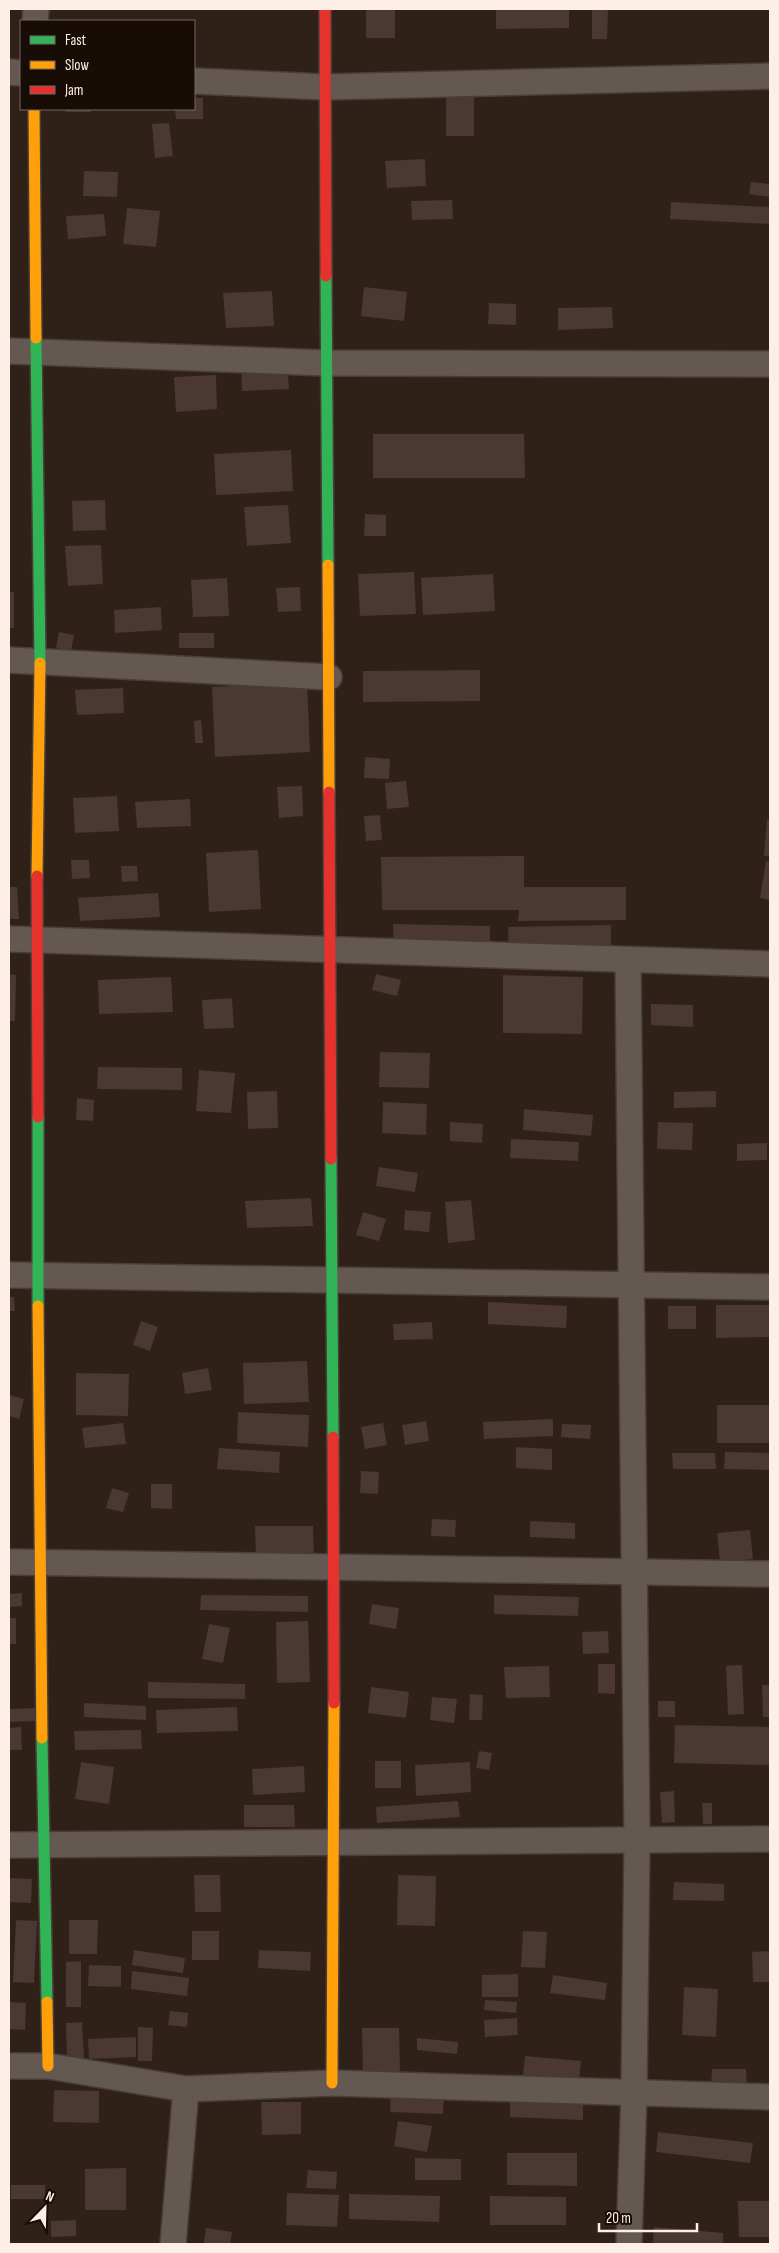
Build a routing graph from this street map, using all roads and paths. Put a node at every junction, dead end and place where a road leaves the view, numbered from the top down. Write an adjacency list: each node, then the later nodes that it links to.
1 (325, 9): 4 (street)
2 (770, 76): 4 (street)
3 (195, 81): 4 (street)
4 (325, 87): 8 (street)
5 (34, 110): 7 (street)
6 (9, 351): 7 (street)
7 (35, 351): 8 (street); 11 (street)
8 (326, 363): 9 (street); 12 (street)
9 (770, 364)
10 (9, 660): 11 (street)
11 (40, 660): 12 (street); 14 (street)
12 (329, 677): 15 (street)
13 (9, 939): 14 (street)
14 (37, 940): 15 (street); 19 (street)
15 (330, 950): 16 (street); 20 (street)
16 (628, 960): 17 (street); 21 (street)
17 (770, 964)
18 (9, 1275): 19 (street)
19 (39, 1276): 20 (street); 24 (street)
20 (332, 1280): 21 (street); 25 (street)
21 (632, 1285): 22 (street); 26 (street)
22 (770, 1287)
23 (9, 1562): 24 (street)
24 (40, 1562): 25 (street); 32 (street)
25 (332, 1567): 26 (street); 30 (street)
26 (634, 1572): 27 (street); 29 (street)
27 (770, 1574)
28 (770, 1839): 29 (street)
29 (637, 1840): 30 (street); 37 (street)
30 (334, 1842): 32 (street); 35 (street)
31 (9, 1845): 32 (street)
32 (42, 1845): 34 (street)
33 (9, 2066): 34 (street)
34 (48, 2066): 36 (street)
35 (332, 2083): 36 (street); 37 (street)
36 (186, 2089): 39 (street)
37 (634, 2092): 38 (street); 40 (street)
38 (770, 2097)
39 (173, 2244)
40 (629, 2244)

